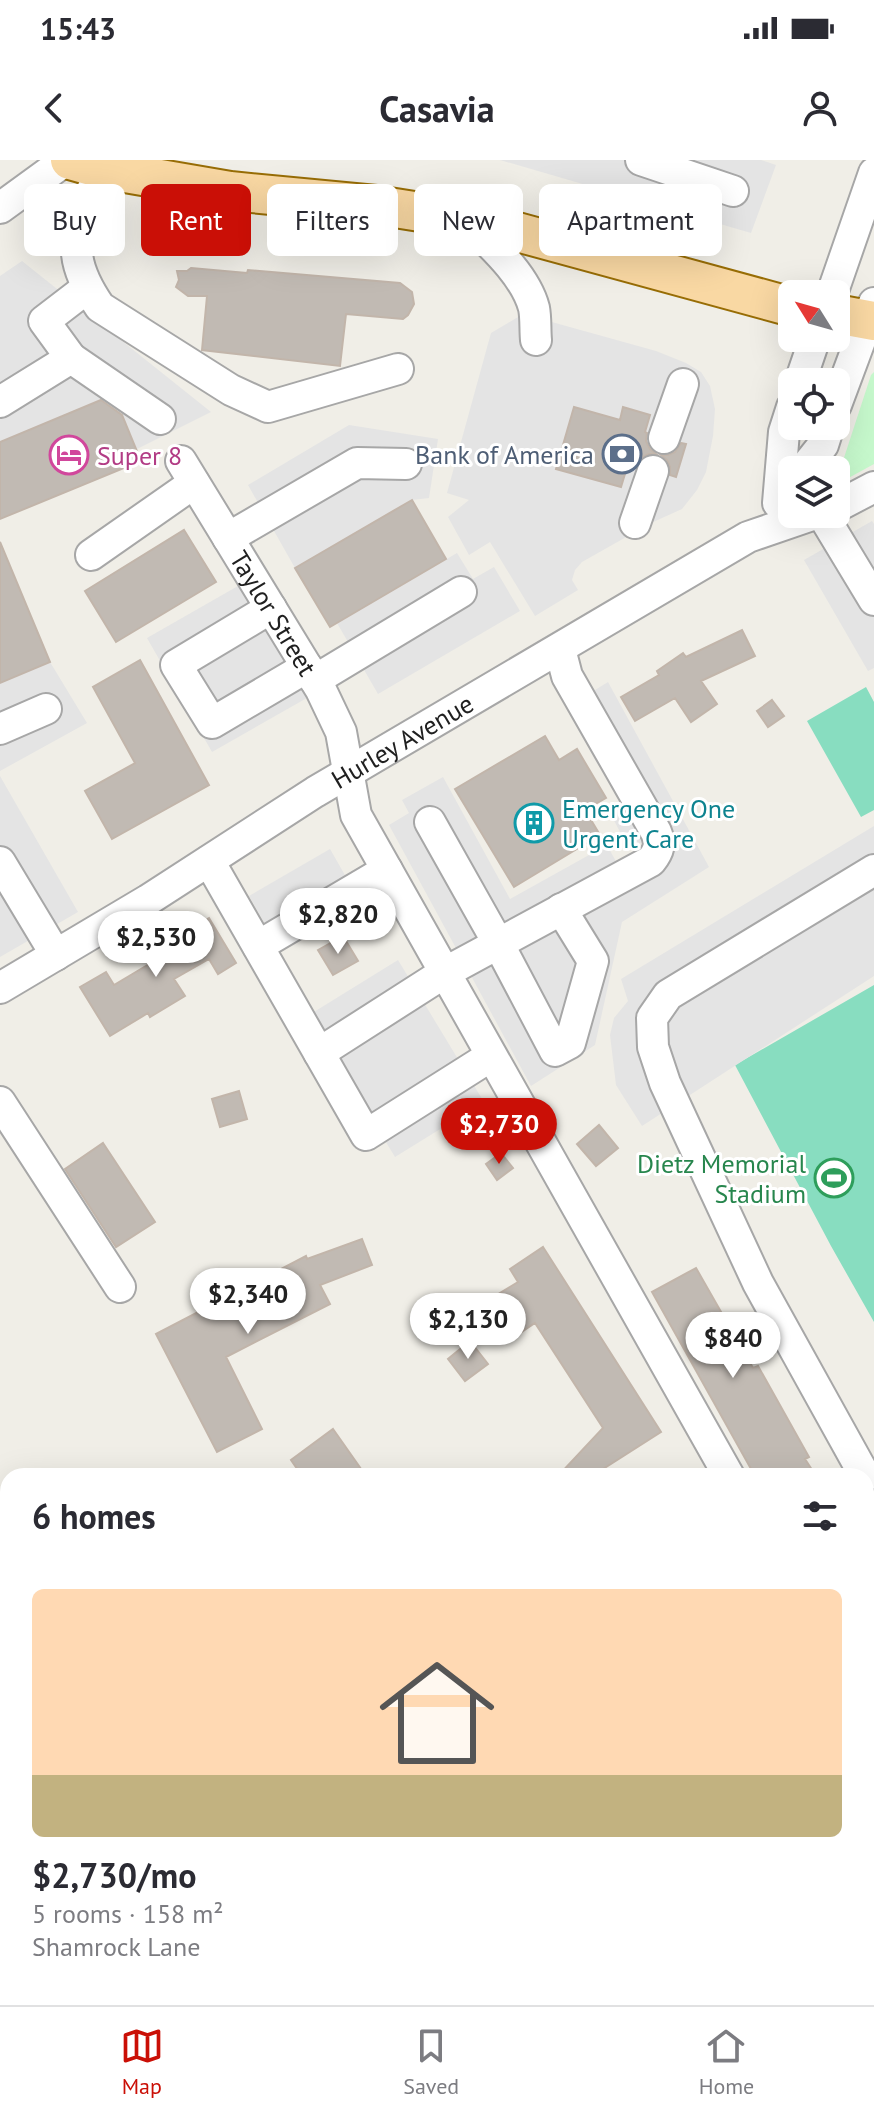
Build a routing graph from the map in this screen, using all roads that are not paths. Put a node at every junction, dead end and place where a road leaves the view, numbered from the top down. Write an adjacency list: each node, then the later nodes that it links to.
1 (641, 160): 4 (street)
2 (88, 162): 5 (street); 6 (main road); 10 (street)
3 (874, 173): 9 (street)
4 (733, 191)
5 (0, 208)
6 (414, 211)
7 (523, 232): 11 (main road)
8 (501, 256): 13 (street)
9 (837, 280)
10 (87, 288): 14 (street); 16 (street)
11 (778, 303)
12 (863, 315): 15 (street)
13 (536, 340)
14 (71, 358): 18 (street); 19 (street)
15 (847, 368)
16 (398, 369)
17 (683, 384): 20 (street)
18 (4, 392)
19 (160, 419)
20 (664, 438)
21 (406, 464): 30 (street)
22 (653, 471): 26 (street)
23 (874, 487): 24 (street)
24 (850, 500)
25 (778, 502): 29 (street)
26 (635, 523)
27 (778, 527): 29 (street, Hurley Avenue)
28 (830, 528): 33 (street)
29 (748, 537): 35 (street, Hurley Avenue)
30 (228, 538): 31 (street, Taylor Street); 34 (street, Taylor Street)
31 (91, 555)
32 (461, 592): 36 (street)
33 (874, 600)
34 (271, 608): 36 (street, Taylor Street); 36 (street)
35 (560, 649): 39 (street, Hurley Avenue); 45 (street)
36 (311, 674): 39 (street, Taylor Street)
37 (46, 709): 38 (street)
38 (0, 729)
39 (348, 772): 41 (street, Hurley Avenue); 43 (street, Taylor Street)
40 (430, 822): 46 (street)
41 (209, 861): 47 (street); 48 (street, Hurley Avenue)
42 (0, 862): 48 (street)
43 (387, 870): 47 (street); 49 (street, Taylor Street)
44 (874, 870): 56 (street)
45 (561, 909): 46 (street); 46 (street)
46 (498, 943): 49 (street)
47 (258, 946): 51 (street)
48 (56, 955): 50 (street, Hurley Avenue)
49 (444, 973): 51 (street); 52 (street, Taylor Street)
50 (0, 988)
51 (319, 1053): 52 (street)
52 (491, 1056): 55 (street, Taylor Street)
53 (0, 1102): 54 (street)
54 (120, 1287)
55 (724, 1468)
56 (860, 1468)

